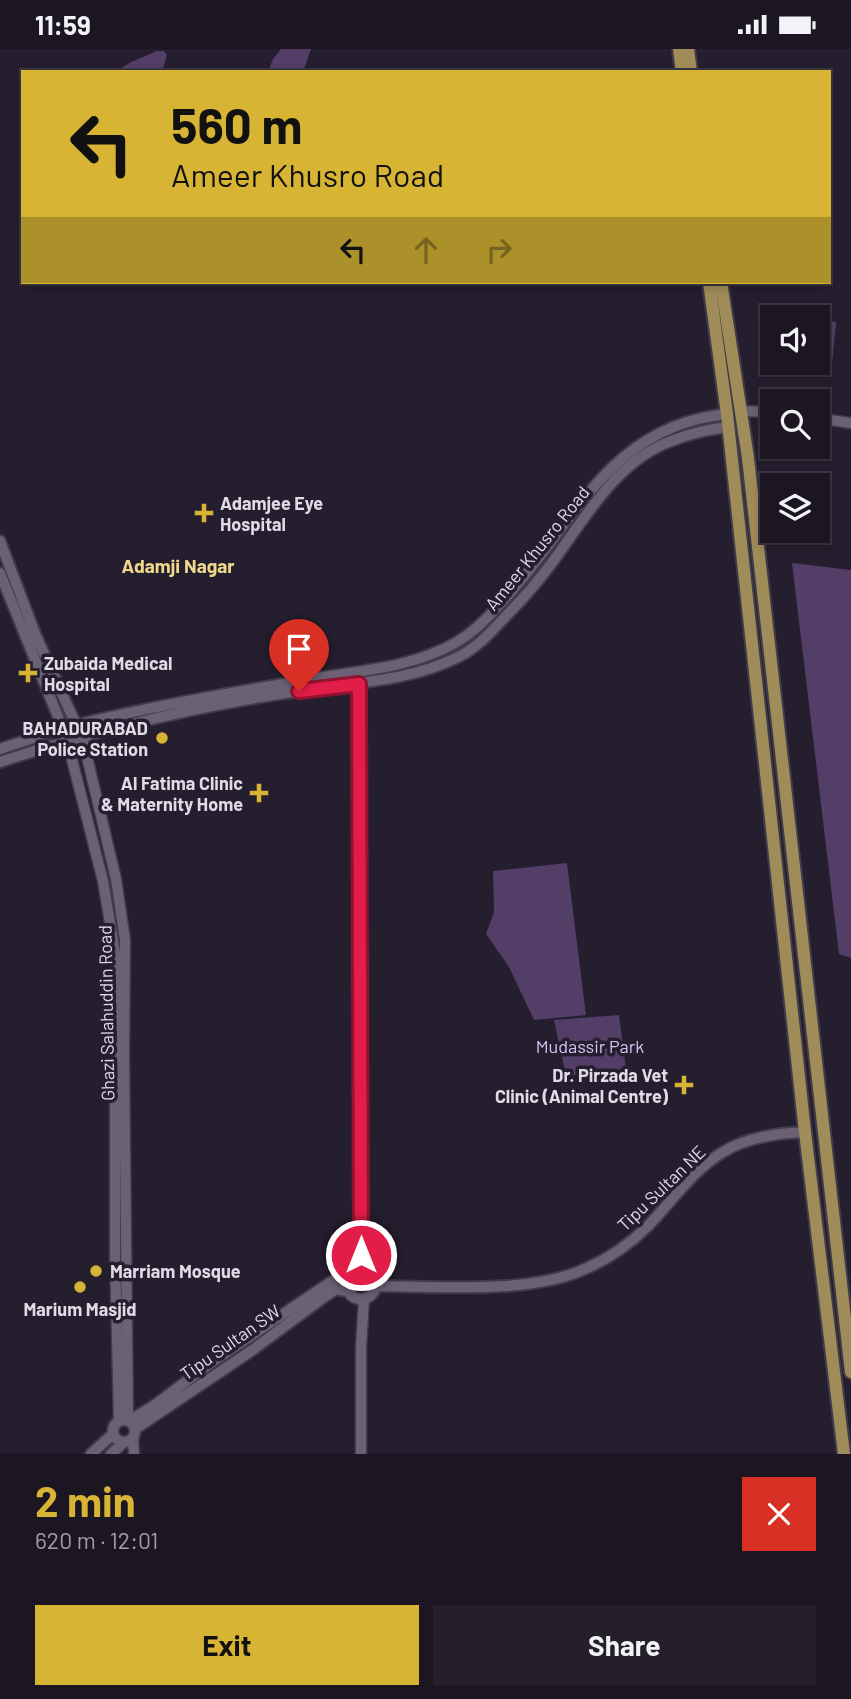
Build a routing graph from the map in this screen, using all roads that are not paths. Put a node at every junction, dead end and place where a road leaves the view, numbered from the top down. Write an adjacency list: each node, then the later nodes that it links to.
1 (678, 49): 3 (highway)
2 (688, 49): 4 (highway)
3 (681, 70)
4 (691, 70)
5 (709, 284): 9 (highway)
6 (721, 284): 7 (highway)
7 (740, 411): 8 (street); 29 (highway)
8 (760, 412)
9 (727, 420): 14 (main road, Ameer Khusro Road); 16 (main road, Ameer Khusro Road); 23 (highway)
10 (830, 420): 11 (street)
11 (851, 422)
12 (0, 541): 17 (main road, Ghazi Salahuddin Road)
13 (0, 573): 18 (main road, Ghazi Salahuddin Road)
14 (365, 670): 15 (main road, Ameer Khusro Road); 16 (main road)
15 (349, 673): 16 (main road); 17 (main road, Ameer Khusro Road)
16 (359, 684): 17 (main road, Ameer Khusro Road); 24 (street)
17 (79, 731): 18 (main road, Ameer Khusro Road); 21 (street, Ghazi Salahuddin Road)
18 (65, 735): 19 (main road, Ameer Khusro Road); 20 (main road, Ameer Khusro Road); 22 (street, Ghazi Salahuddin Road)
19 (0, 748)
20 (0, 762)
21 (113, 863): 22 (street); 30 (street, Ghazi Salahuddin Road)
22 (100, 867): 30 (street, Ghazi Salahuddin Road)
23 (806, 1132): 26 (main road, Tipu Sultan NE); 35 (highway)
24 (362, 1269): 25 (main road); 26 (main road)
25 (348, 1276): 27 (main road); 30 (main road)
26 (376, 1286): 28 (main road)
27 (347, 1291): 28 (main road); 30 (main road, Tipu Sultan SW)
28 (364, 1299): 34 (street)
29 (851, 1372)
30 (127, 1433): 31 (main road); 32 (main road); 33 (street, Ghazi Salahuddin Road)
31 (91, 1454)
32 (111, 1454)
33 (135, 1454)
34 (361, 1454)
35 (844, 1454)

